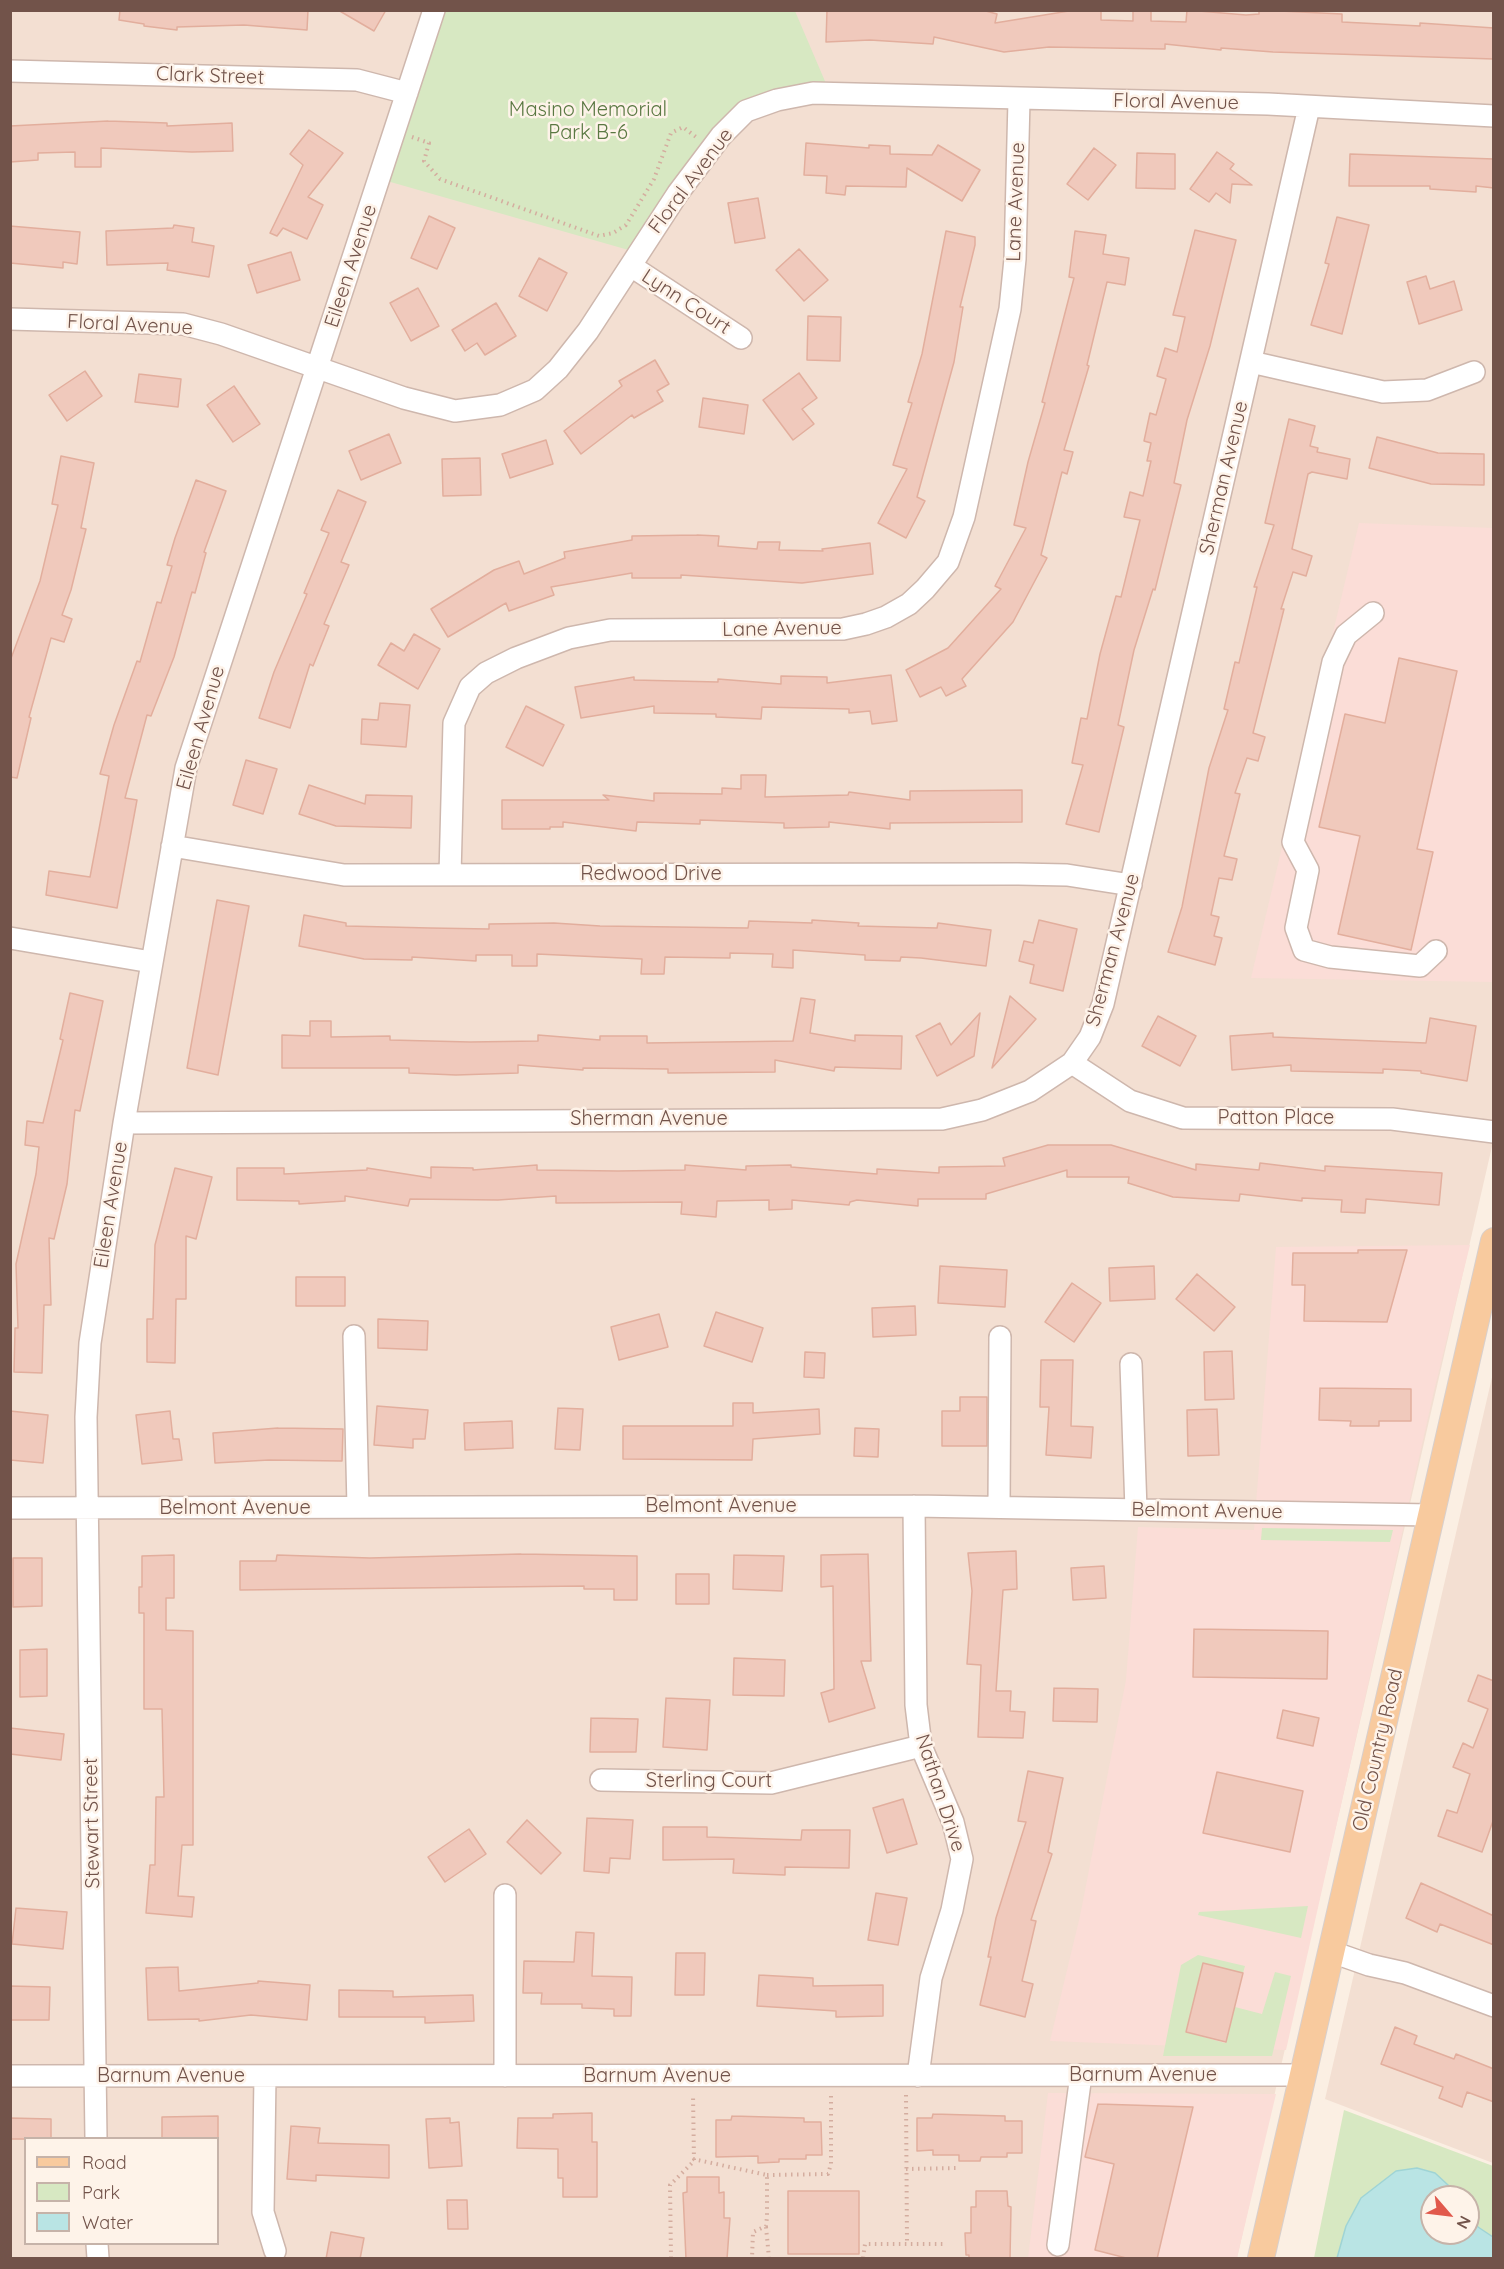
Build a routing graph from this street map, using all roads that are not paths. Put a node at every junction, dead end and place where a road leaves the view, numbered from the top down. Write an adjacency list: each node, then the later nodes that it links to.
1 (434, 10): 3 (street, Eileen Avenue)
2 (10, 71): 3 (street, Clark Street)
3 (407, 93): 11 (street, Eileen Avenue)
4 (1019, 100): 5 (street, Floral Avenue); 7 (street, Floral Avenue); 15 (street, Lane Avenue)
5 (1309, 107): 6 (street, Floral Avenue); 10 (street, Sherman Avenue)
6 (1494, 116)
7 (631, 266): 9 (street, Lynn Court); 11 (street, Floral Avenue)
8 (10, 319): 11 (street, Floral Avenue)
9 (741, 338)
10 (1251, 362): 12 (street); 16 (street, Sherman Avenue)
11 (318, 366): 14 (street, Eileen Avenue)
12 (1474, 372)
13 (1373, 613): 18 (street)
14 (172, 846): 15 (street, Redwood Drive); 19 (street, Eileen Avenue)
15 (450, 875): 16 (street, Redwood Drive)
16 (1131, 885): 20 (street, Sherman Avenue)
17 (10, 938): 19 (street)
18 (1436, 951)
19 (151, 962): 21 (street, Eileen Avenue)
20 (1072, 1063): 21 (street, Sherman Avenue); 22 (street, Patton Place)
21 (124, 1123): 31 (street, Eileen Avenue)
22 (1494, 1132)
23 (1494, 1241): 33 (main road, Old Country Road)
24 (354, 1336): 28 (street)
25 (1000, 1337): 29 (street)
26 (1131, 1364): 32 (street)
27 (914, 1506): 28 (street, Belmont Avenue); 29 (street, Belmont Avenue); 34 (street, Nathan Drive)
28 (358, 1507): 31 (street, Belmont Avenue)
29 (999, 1507): 32 (street, Belmont Avenue)
30 (10, 1508): 31 (street, Belmont Avenue)
31 (88, 1508): 42 (street, Stewart Street)
32 (1136, 1510): 33 (street, Belmont Avenue)
33 (1431, 1515): 37 (main road, Old Country Road)
34 (921, 1746): 35 (street, Sterling Court); 45 (street, Nathan Drive)
35 (601, 1780)
36 (505, 1895): 44 (street)
37 (1332, 1952): 38 (street); 40 (main road, Old Country Road)
38 (1494, 2006)
39 (1081, 2075): 40 (street, Barnum Avenue); 45 (street, Barnum Avenue); 47 (street)
40 (1303, 2075): 49 (main road, Old Country Road)
41 (10, 2076): 42 (street, Barnum Avenue)
42 (95, 2076): 43 (street, Barnum Avenue); 46 (street, Stewart Street)
43 (265, 2076): 44 (street, Barnum Avenue); 48 (street)
44 (505, 2076): 45 (street, Barnum Avenue)
45 (912, 2081)
46 (96, 2137)
47 (1058, 2245)
48 (275, 2251)
49 (1261, 2259)

